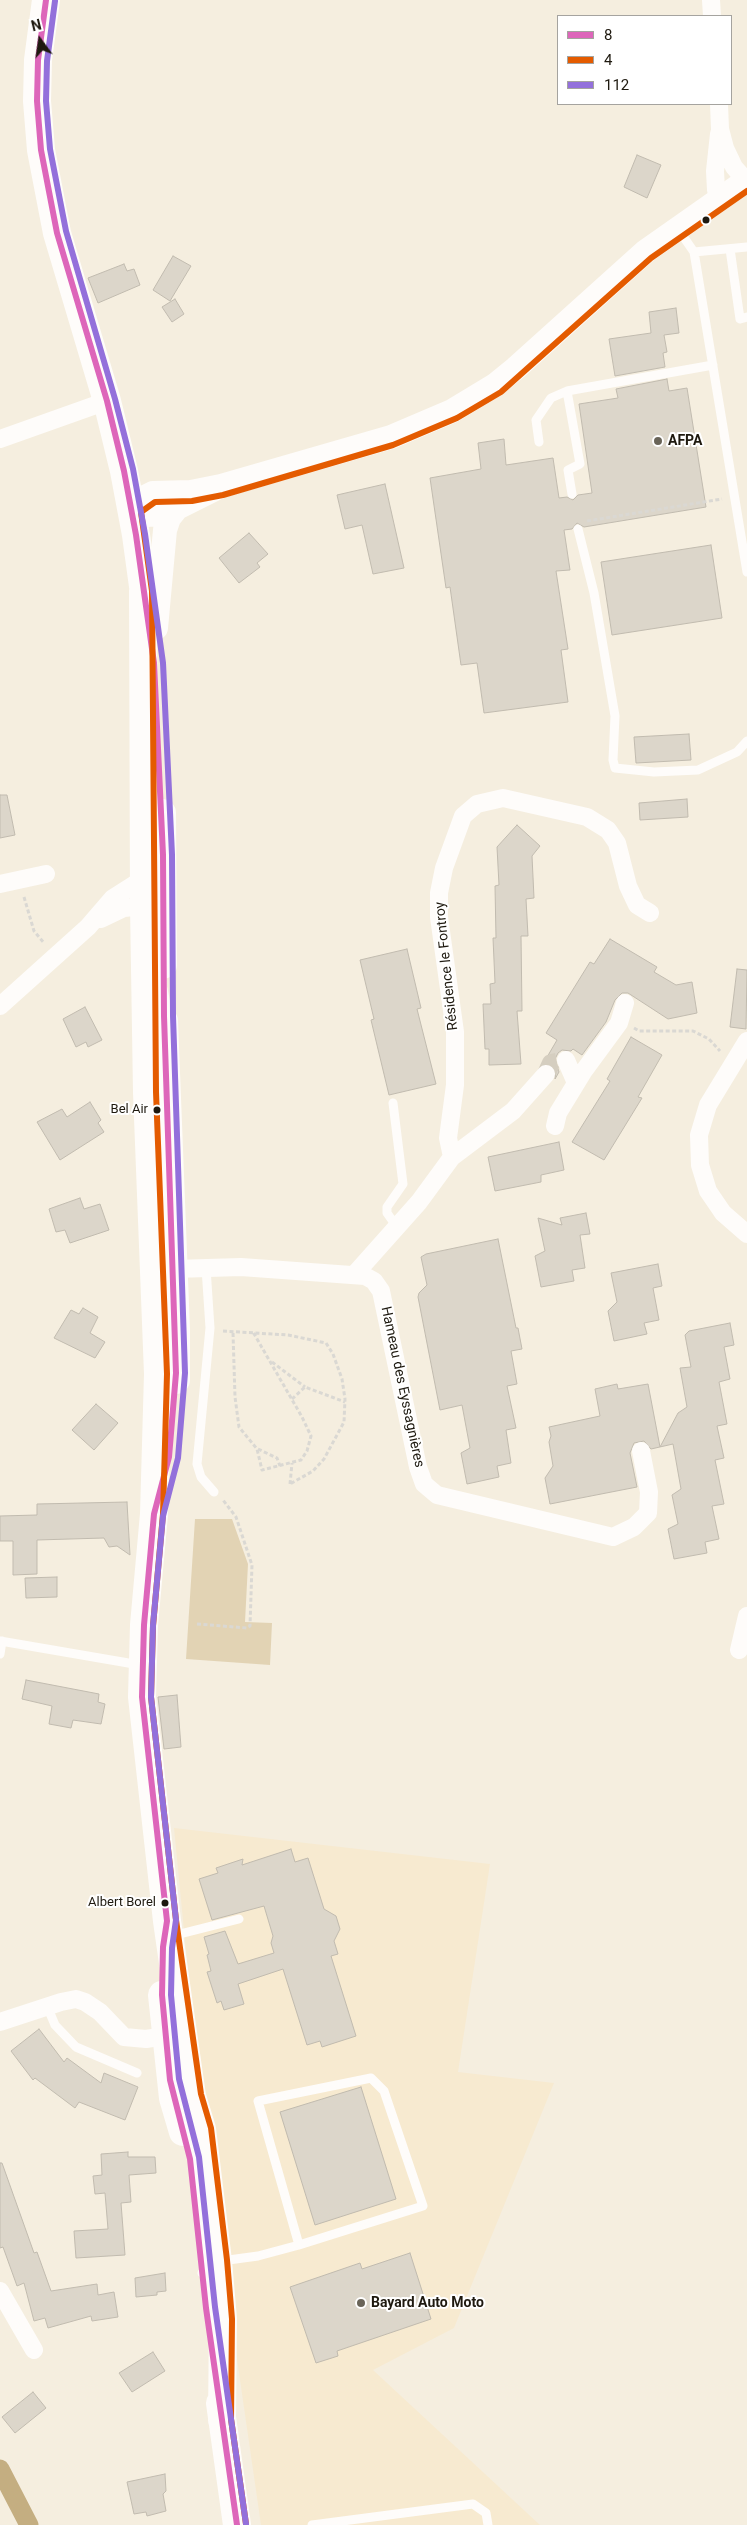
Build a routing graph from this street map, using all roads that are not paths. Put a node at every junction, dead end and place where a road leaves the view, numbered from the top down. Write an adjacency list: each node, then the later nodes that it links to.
1 (46, 0): 15 (main road)
2 (711, 0): 3 (street)
3 (712, 15)
4 (718, 105): 5 (street)
5 (720, 128): 6 (street); 7 (street)
6 (746, 180): 7 (main road)
7 (722, 198): 8 (main road)
8 (678, 229): 11 (lane); 18 (main road)
9 (747, 247): 10 (lane)
10 (730, 249): 11 (lane); 12 (lane)
11 (694, 252): 13 (lane)
12 (747, 317)
13 (713, 365): 14 (lane); 23 (lane)
14 (567, 391): 17 (lane); 19 (lane)
15 (107, 401): 16 (street); 20 (main road)
16 (0, 439)
17 (539, 442)
18 (221, 486): 20 (main road); 21 (main road)
19 (572, 494)
20 (142, 501): 21 (main road); 24 (main road)
21 (177, 508): 25 (main road)
22 (578, 526): 26 (lane)
23 (747, 572)
24 (143, 592): 25 (main road); 30 (main road)
25 (154, 662): 27 (main road)
26 (747, 741)
27 (163, 855): 30 (street); 35 (main road)
28 (46, 874): 29 (street)
29 (0, 884)
30 (147, 895): 32 (street); 32 (street); 35 (street); 47 (main road)
31 (650, 913): 42 (street, Résidence le Fontroy)
32 (88, 927): 34 (street)
33 (625, 1003): 39 (street)
34 (0, 1006)
35 (164, 1016): 47 (main road)
36 (747, 1041): 44 (street)
37 (566, 1060): 39 (street)
38 (546, 1074): 42 (street)
39 (576, 1083): 41 (street)
40 (393, 1103): 43 (lane)
41 (555, 1126)
42 (452, 1157): 43 (street)
43 (397, 1227): 46 (street)
44 (747, 1234)
45 (206, 1268): 46 (street, Hameau des Eyssagnières); 47 (street, Hameau des Eyssagnières); 49 (lane)
46 (354, 1275): 48 (street, Hameau des Eyssagnières)
47 (165, 1276): 54 (main road)
48 (641, 1451)
49 (214, 1492)
50 (747, 1616): 52 (street)
51 (1, 1641): 53 (lane); 54 (lane)
52 (739, 1650)
53 (0, 1654)
54 (142, 1665): 56 (main road)
55 (239, 1919): 56 (lane)
56 (168, 1929): 59 (main road); 62 (main road)
57 (47, 2006): 58 (street); 59 (street); 60 (lane)
58 (0, 2022)
59 (165, 2036): 62 (main road)
60 (137, 2073)
61 (299, 2245): 61 (lane); 62 (lane)
62 (210, 2267): 65 (main road)
63 (0, 2291): 64 (street)
64 (34, 2350)
65 (237, 2525)
66 (312, 2525): 67 (lane)
67 (488, 2525)

